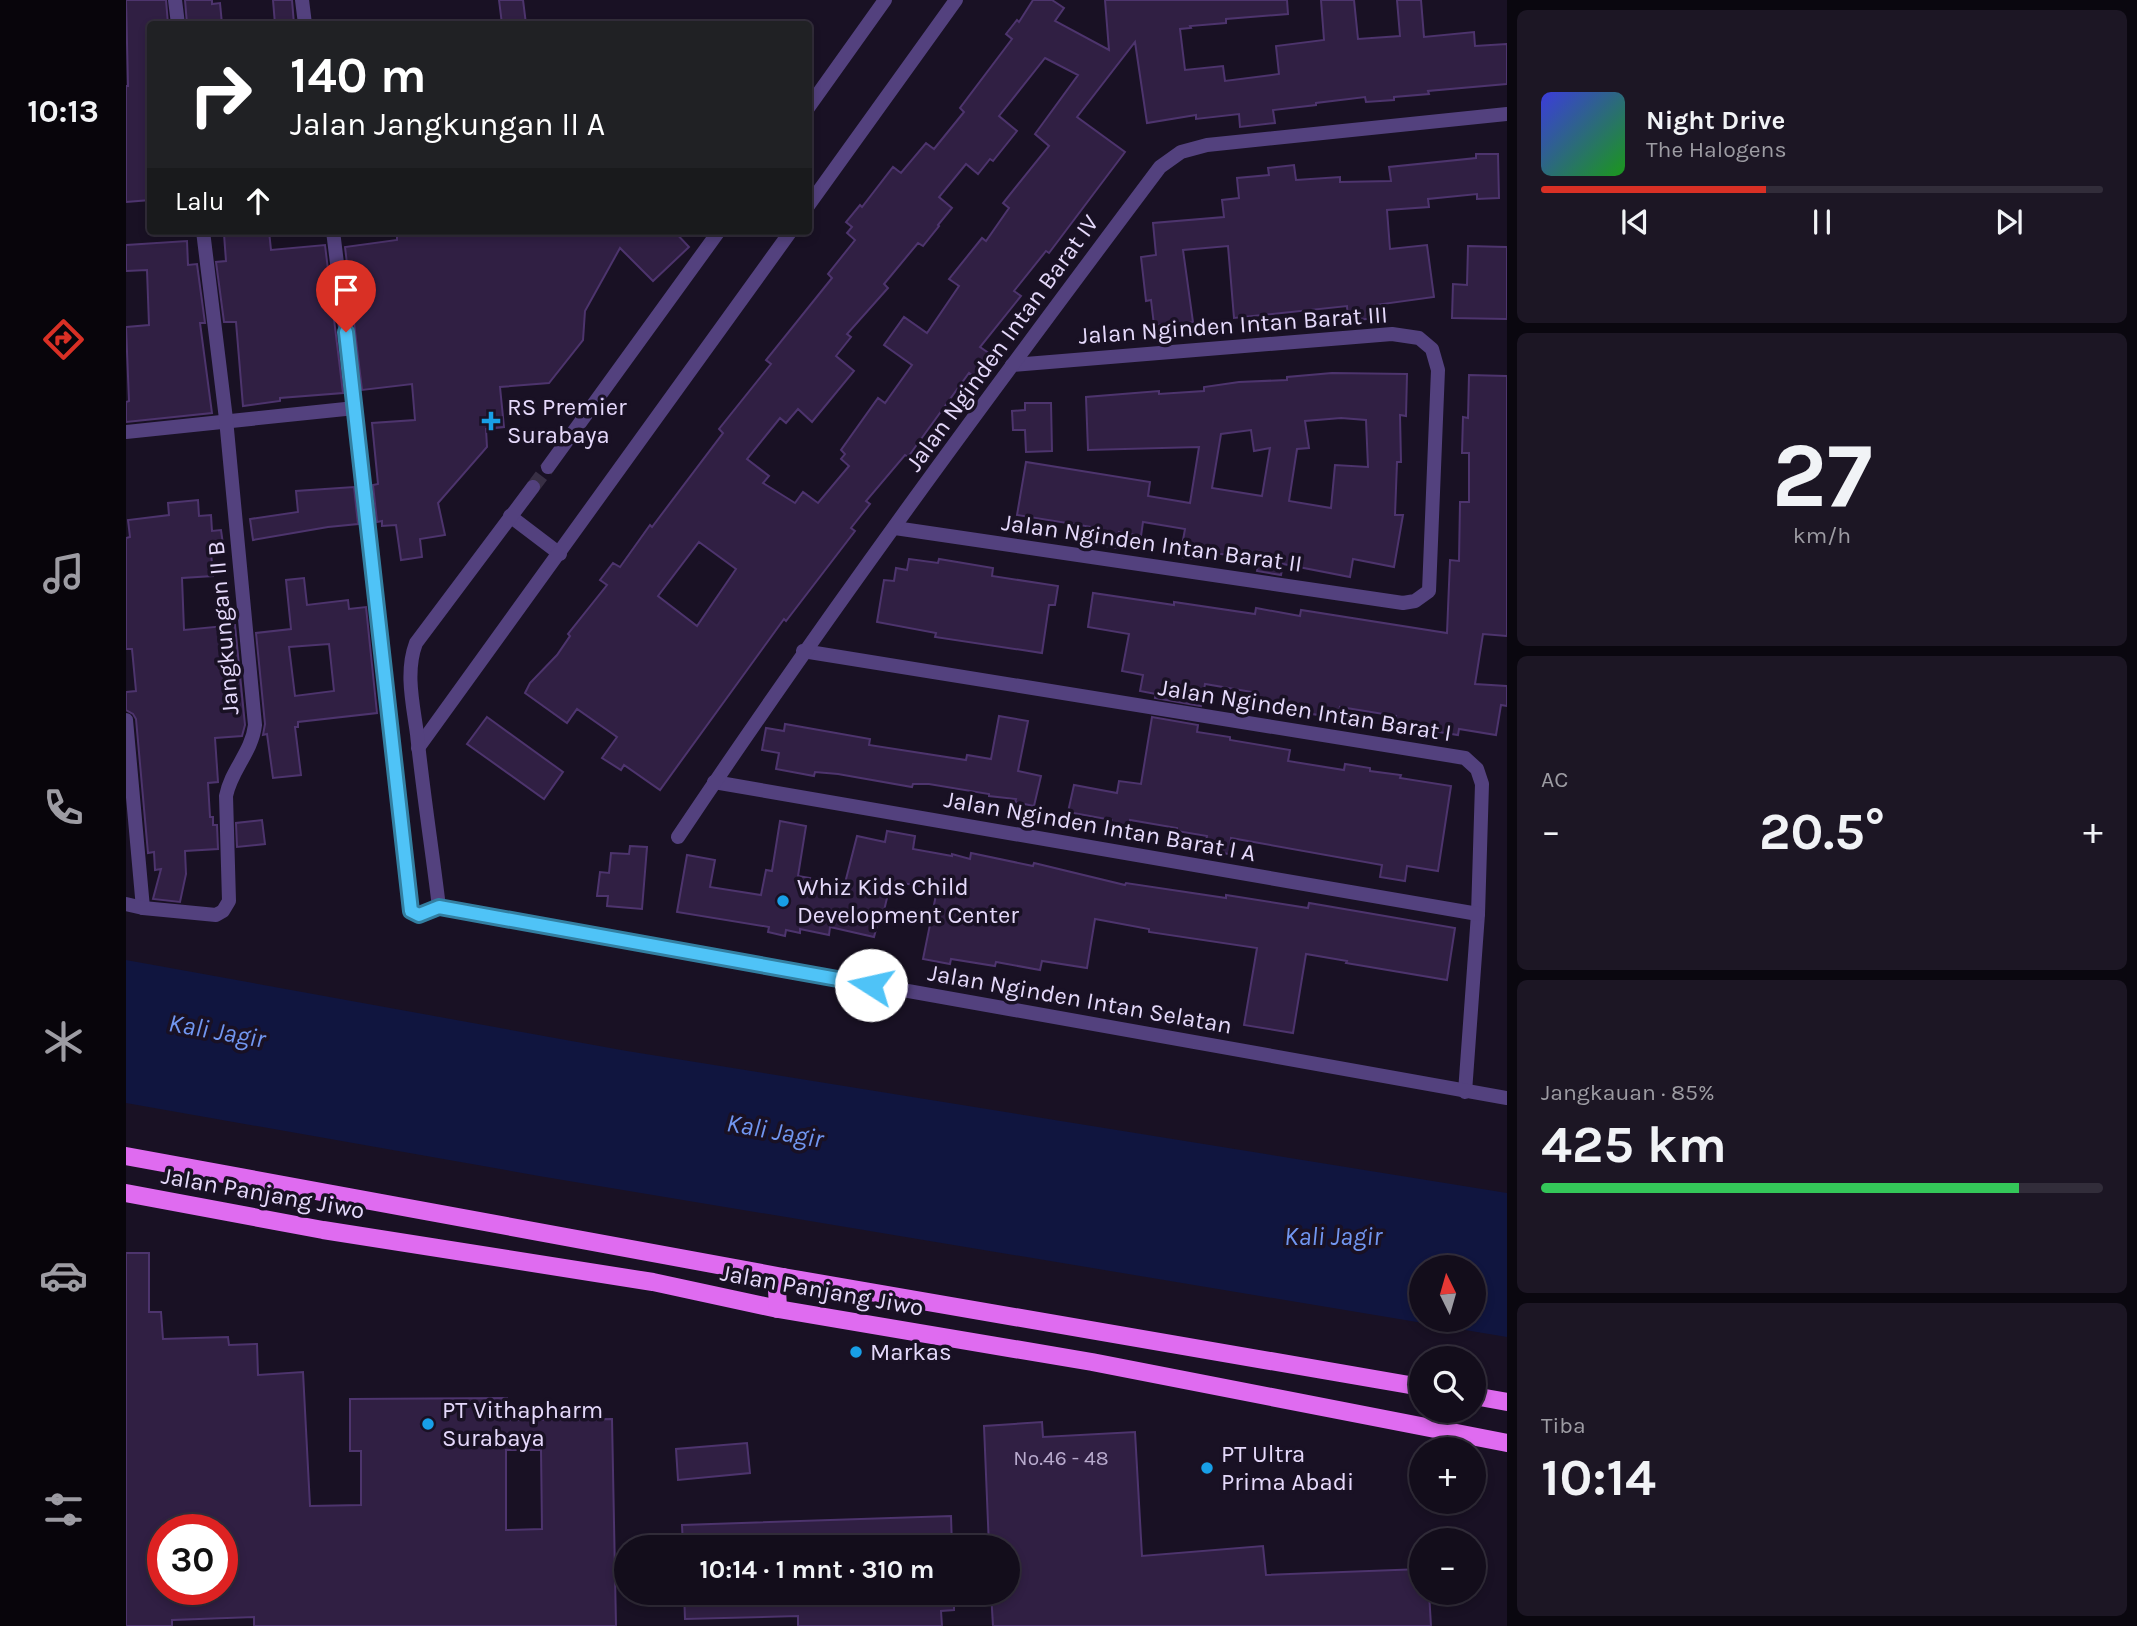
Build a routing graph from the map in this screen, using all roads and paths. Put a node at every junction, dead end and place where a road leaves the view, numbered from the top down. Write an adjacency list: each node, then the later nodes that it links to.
1 (175, 0): 5 (street)
2 (302, 0): 6 (street)
3 (885, 0): 7 (street)
4 (956, 0): 9 (street)
5 (178, 21)
6 (305, 21)
7 (812, 102)
8 (1507, 114): 14 (street, Jalan Nginden Intan Barat IV)
9 (812, 200)
10 (203, 235): 16 (street)
11 (333, 235): 15 (street)
12 (716, 235): 18 (street)
13 (788, 235): 22 (street)
14 (1012, 365): 21 (street, Jalan Nginden Intan Barat IV); 23 (street, Jalan Nginden Intan Barat III)
15 (355, 408): 16 (street); 30 (street, Jalan Nginden Intan Selatan)
16 (226, 419): 17 (street); 31 (street, Jangkungan II B)
17 (126, 432)
18 (548, 467)
19 (533, 487): 20 (street)
20 (510, 516): 22 (street); 26 (street)
21 (895, 527): 23 (street, Jalan Nginden Intan Barat II); 24 (street, Jalan Nginden Intan Barat IV)
22 (560, 554): 26 (street)
23 (1402, 603)
24 (803, 651): 27 (street, Jalan Nginden Intan Barat IV); 32 (street, Jalan Nginden Intan Barat I)
25 (126, 720): 31 (street)
26 (418, 748): 30 (street)
27 (714, 782): 28 (street, Jalan Nginden Intan Barat IV); 32 (street, Jalan Nginden Intan Barat I A)
28 (678, 836)
29 (126, 904): 31 (street)
30 (439, 907): 33 (street, Jalan Nginden Intan Selatan)
31 (143, 908)
32 (1478, 914): 33 (street, Jalan Nginden Intan Barat I)
33 (1465, 1091): 34 (street, Jalan Nginden Intan Selatan)
34 (1507, 1098)
35 (126, 1156): 37 (main road, Jalan Panjang Jiwo)
36 (126, 1193): 39 (main road, Jalan Panjang Jiwo)
37 (726, 1266): 38 (main road, Jalan Panjang Jiwo); 39 (main road)
38 (783, 1277): 40 (main road); 41 (main road, Jalan Panjang Jiwo)
39 (723, 1297): 40 (main road, Jalan Panjang Jiwo)
40 (778, 1309): 44 (main road, Jalan Panjang Jiwo)
41 (1409, 1385)
42 (1486, 1398): 43 (main road)
43 (1507, 1402)
44 (1507, 1443)

